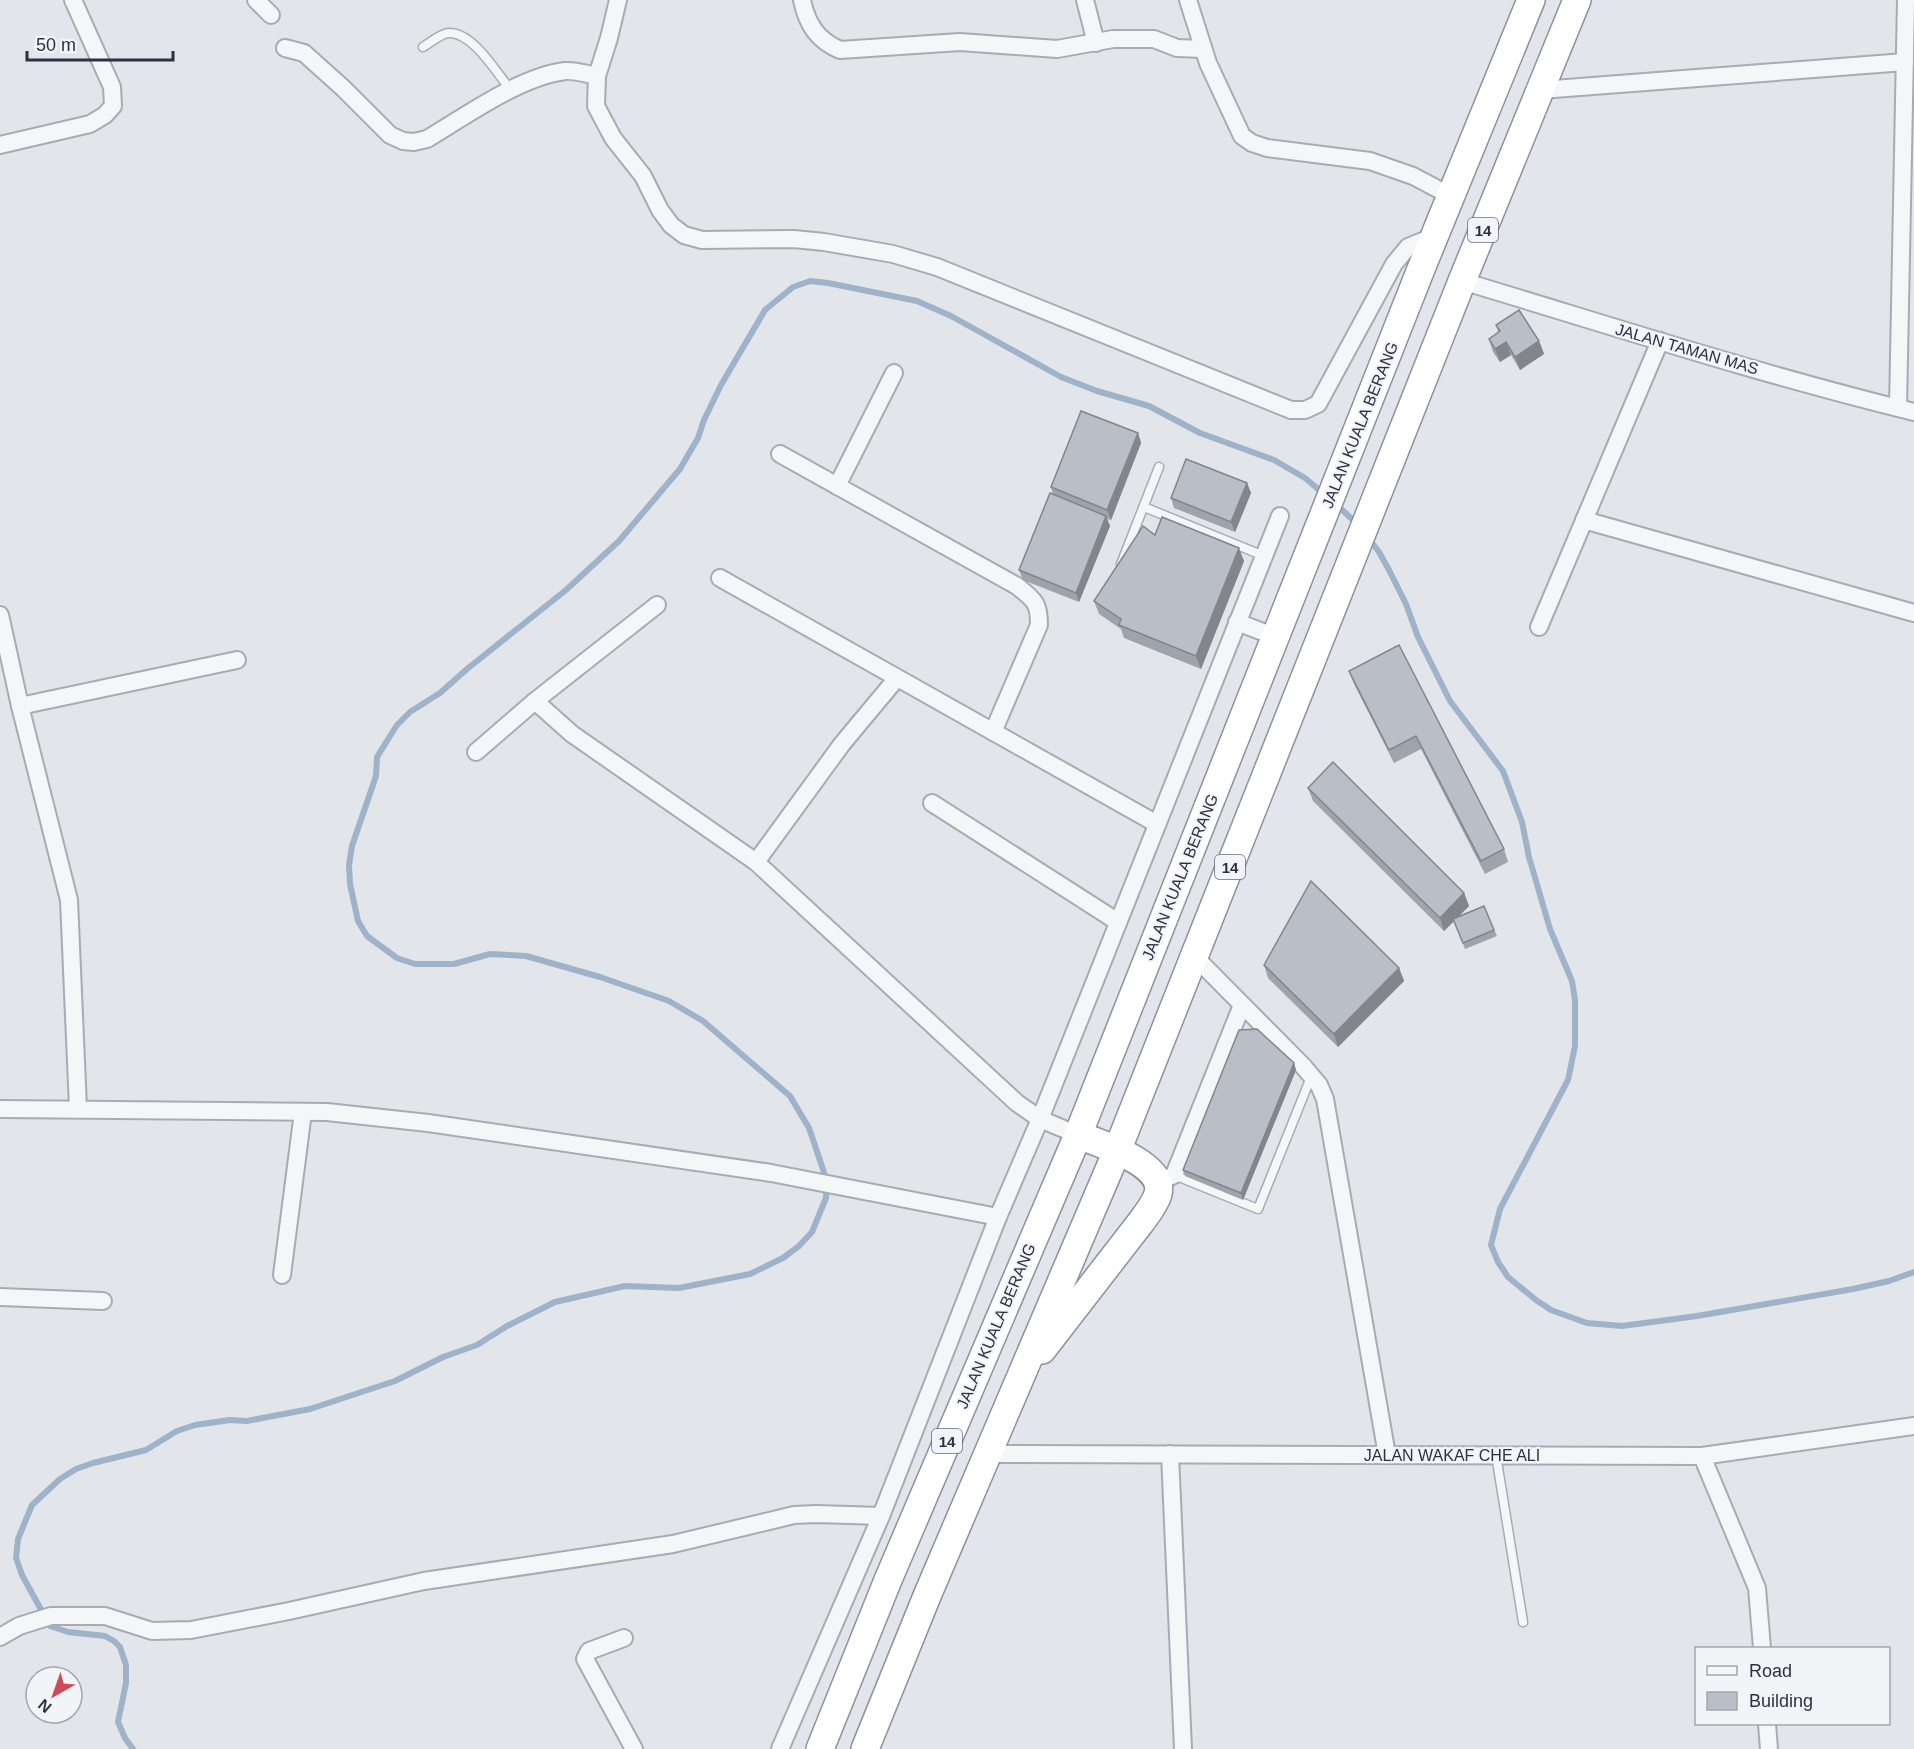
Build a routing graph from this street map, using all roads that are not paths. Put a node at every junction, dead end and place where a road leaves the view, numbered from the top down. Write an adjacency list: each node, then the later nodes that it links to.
1 (73, 0): 19 (street)
2 (256, 0): 10 (street)
3 (618, 0): 16 (street)
4 (802, 0): 11 (street)
5 (1085, 0): 11 (street)
6 (1188, 0): 14 (street)
7 (1531, 0): 20 (highway, JALAN KUALA BERANG / 14)
8 (1576, 0): 18 (highway, 14)
9 (1906, 0): 15 (street)
10 (271, 15)
11 (1096, 43): 14 (street)
12 (423, 47): 17 (lane)
13 (285, 48): 17 (street)
14 (1203, 49): 20 (street)
15 (1905, 62): 18 (street); 25 (street)
16 (597, 76): 17 (street); 21 (street)
17 (510, 89)
18 (1541, 90): 22 (highway, 14)
19 (0, 145)
20 (1451, 196): 21 (highway, JALAN KUALA BERANG / 14)
21 (1435, 236): 40 (highway, JALAN KUALA BERANG / 14)
22 (1462, 281): 23 (street, JALAN TAMAN MAS); 51 (highway, 14)
23 (1660, 341): 25 (street, JALAN TAMAN MAS); 31 (street)
24 (894, 373): 28 (street)
25 (1906, 410)
26 (780, 454): 28 (street)
27 (1159, 467): 29 (lane)
28 (837, 486): 45 (street)
29 (1144, 507): 32 (lane); 33 (lane)
30 (1280, 516): 32 (street)
31 (1584, 520): 36 (street); 39 (street)
32 (1264, 556): 38 (street)
33 (1119, 568)
34 (720, 578): 42 (street)
35 (657, 605): 43 (street)
36 (1914, 613)
37 (0, 615): 44 (street)
38 (1237, 622): 40 (street); 48 (street)
39 (1539, 627)
40 (1275, 637): 58 (highway, JALAN KUALA BERANG / 14)
41 (237, 660): 44 (street)
42 (897, 678): 45 (street); 49 (street)
43 (535, 701): 46 (street); 49 (street)
44 (20, 706): 55 (street)
45 (993, 732): 48 (street)
46 (476, 752)
47 (932, 802): 50 (street)
48 (1157, 824): 50 (street)
49 (756, 862): 57 (street)
50 (1118, 922): 57 (street)
51 (1194, 956): 52 (street); 59 (highway, 14)
52 (1242, 1005): 53 (street); 60 (street)
53 (1311, 1076): 60 (lane); 69 (street)
54 (0, 1108): 55 (street)
55 (78, 1108): 56 (street)
56 (303, 1112): 61 (street); 62 (street)
57 (1040, 1119): 58 (street); 61 (street)
58 (1078, 1135): 59 (highway); 80 (highway, JALAN KUALA BERANG / 14)
59 (1117, 1151): 60 (highway); 65 (highway, 14)
60 (1166, 1179): 65 (highway)
61 (998, 1217): 72 (street)
62 (282, 1275)
63 (0, 1297): 64 (street)
64 (103, 1301)
65 (1019, 1380): 67 (highway, 14)
66 (1914, 1426): 71 (street, JALAN WAKAF CHE ALI)
67 (988, 1454): 68 (street, JALAN WAKAF CHE ALI); 81 (highway, 14)
68 (1170, 1455): 69 (street, JALAN WAKAF CHE ALI); 82 (street)
69 (1387, 1455): 70 (street, JALAN WAKAF CHE ALI)
70 (1496, 1455): 71 (street, JALAN WAKAF CHE ALI); 73 (lane)
71 (1702, 1456): 76 (street)
72 (881, 1516): 74 (street); 79 (street)
73 (1523, 1622)
74 (0, 1637)
75 (624, 1638): 78 (street)
76 (1762, 1647)
77 (1767, 1725): 83 (street)
78 (634, 1749)
79 (780, 1749)
80 (820, 1749)
81 (865, 1749)
82 (1183, 1749)
83 (1768, 1749)

